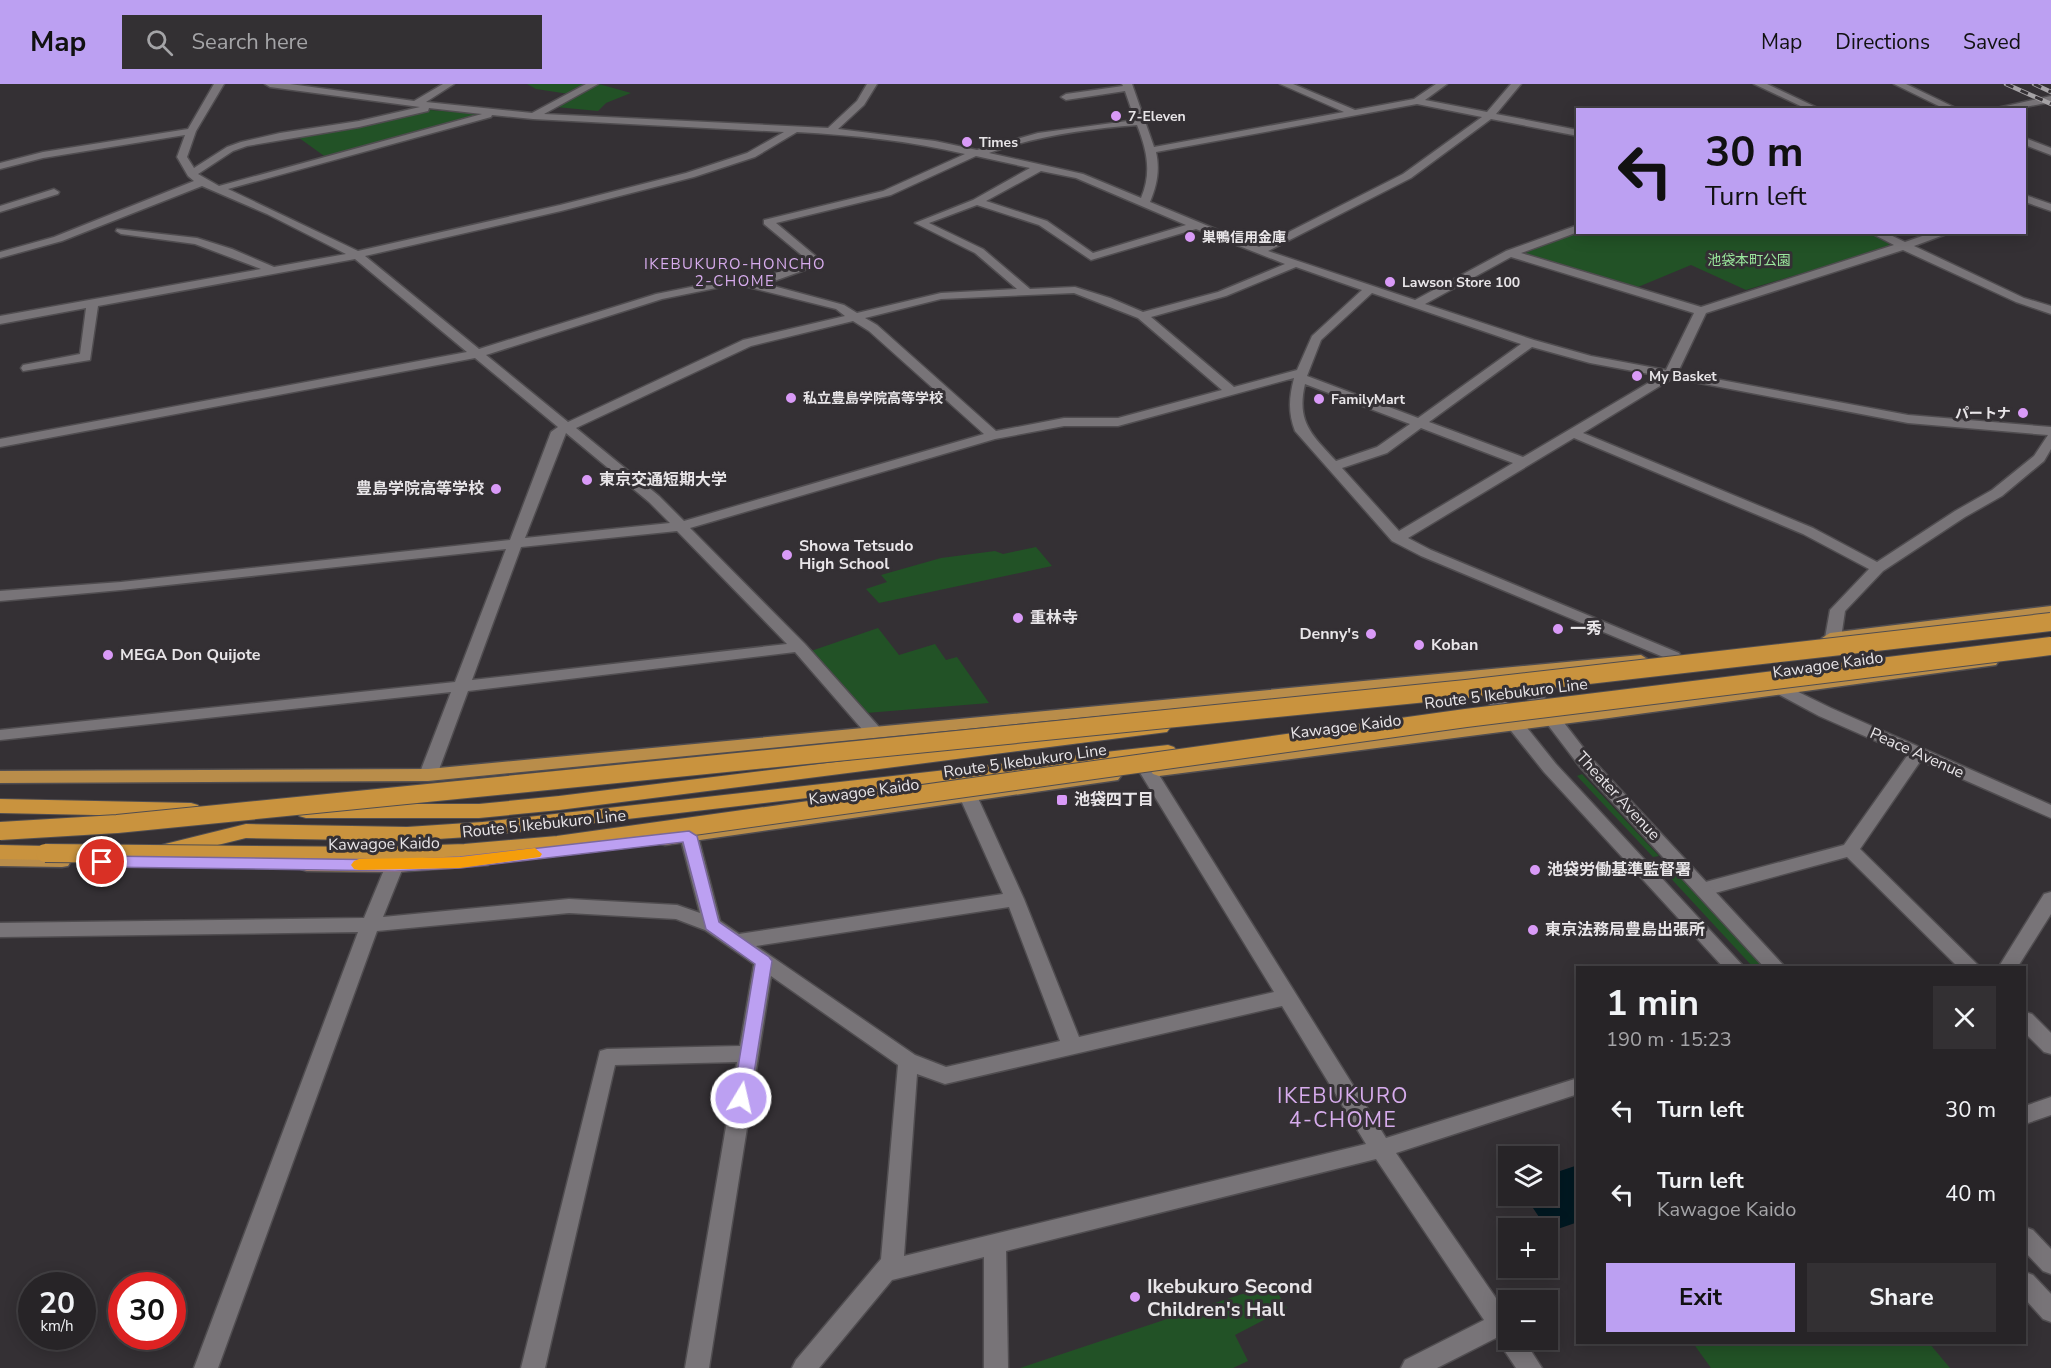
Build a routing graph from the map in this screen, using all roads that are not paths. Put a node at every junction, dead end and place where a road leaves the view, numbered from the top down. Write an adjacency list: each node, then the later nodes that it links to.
1 (219, 84): 26 (street)
2 (270, 84): 15 (street)
3 (449, 84): 15 (street)
4 (593, 84): 22 (street)
5 (872, 84): 27 (street)
6 (1285, 84): 20 (street)
7 (1442, 84): 14 (street)
8 (1516, 84): 23 (street)
9 (1759, 84): 17 (street)
10 (1899, 84): 18 (street)
11 (1127, 86): 12 (street); 24 (street)
12 (1066, 97)
13 (2051, 99): 19 (street)
14 (1417, 101): 20 (street); 23 (street)
15 (417, 104): 16 (street)
16 (431, 106): 21 (street); 35 (street)
17 (1813, 108)
18 (1952, 108)
19 (2003, 108)
20 (1352, 111): 30 (street)
21 (497, 112): 22 (street); 36 (street)
22 (533, 116): 25 (street)
23 (1490, 116): 28 (street); 50 (street)
24 (1141, 122): 30 (street); 32 (street)
25 (795, 130): 27 (street); 53 (street)
26 (191, 131): 33 (street); 35 (street)
27 (830, 131): 32 (street)
28 (1576, 133)
29 (2026, 141): 31 (street)
30 (1152, 150): 41 (street)
31 (2051, 152)
32 (976, 153): 34 (street); 56 (street)
33 (0, 166)
34 (1040, 167): 40 (street); 41 (street)
35 (197, 178): 36 (street); 52 (street)
36 (218, 189): 53 (street)
37 (54, 192): 43 (street)
38 (2051, 196): 39 (street)
39 (2028, 201): 42 (street)
40 (977, 202): 44 (street); 58 (street)
41 (1145, 202): 44 (street)
42 (2051, 208)
43 (0, 209)
44 (1196, 225): 50 (street)
45 (1576, 229): 51 (street)
46 (121, 231): 55 (street)
47 (1878, 234): 49 (street)
48 (1941, 234): 49 (street)
49 (1905, 247): 61 (street); 62 (street)
50 (1259, 251): 54 (street)
51 (1510, 253): 59 (street); 62 (street)
52 (0, 255)
53 (357, 255): 55 (street); 67 (street)
54 (1296, 263): 57 (street); 63 (street)
55 (275, 271): 60 (street)
56 (754, 284): 64 (street); 67 (street)
57 (1371, 288): 59 (street); 69 (street)
58 (1027, 292): 63 (street); 64 (street)
59 (1419, 303): 66 (street)
60 (92, 304): 65 (street); 68 (street)
61 (2051, 310)
62 (1701, 311): 70 (street)
63 (1142, 316): 71 (street)
64 (856, 317): 73 (street); 76 (street)
65 (0, 320)
66 (1530, 343): 70 (street); 72 (street)
67 (475, 354): 73 (street); 77 (street)
68 (27, 368)
69 (1302, 375): 71 (street); 72 (street); 79 (street)
70 (1670, 375): 74 (street); 75 (street)
71 (1231, 390): 76 (street)
72 (1421, 422): 78 (street); 79 (street)
73 (567, 427): 80 (street); 82 (street)
74 (2050, 431): 83 (street)
75 (1575, 434): 78 (street); 83 (street)
76 (993, 435): 80 (street)
77 (0, 443)
78 (1526, 463): 81 (street)
79 (1332, 466): 81 (street)
80 (682, 525): 82 (street); 89 (street)
81 (1397, 538): 91 (street)
82 (516, 544): 84 (street); 94 (street)
83 (1878, 568): 87 (street)
84 (0, 596)
85 (2051, 611): 87 (highway, Kawagoe Kaido)
86 (2051, 622): 93 (highway, Route 5 Ikebukuro Line, bridge)
87 (1833, 638): 91 (highway, Kawagoe Kaido)
88 (2051, 646): 96 (highway, Route 5 Ikebukuro Line, bridge)
89 (799, 647): 94 (street); 99 (street)
90 (2051, 654): 95 (highway, Kawagoe Kaido)
91 (1673, 656): 92 (highway, Kawagoe Kaido)
92 (1515, 671): 93 (highway, Kawagoe Kaido); 97 (street, Theater Avenue)
93 (1471, 682): 98 (street, Theater Avenue); 99 (highway, Kawagoe Kaido); 106 (highway, bridge); 108 (highway, Route 5 Ikebukuro Line, bridge)
94 (463, 686): 100 (street); 103 (street)
95 (1784, 690): 97 (highway, Kawagoe Kaido); 101 (street, Peace Avenue)
96 (1466, 718): 111 (highway, Route 5 Ikebukuro Line, bridge); 113 (highway, bridge)
97 (1553, 721): 98 (highway, Kawagoe Kaido); 115 (street, Theater Avenue)
98 (1515, 725): 102 (highway, Kawagoe Kaido); 123 (street, Theater Avenue)
99 (874, 732): 103 (highway, Kawagoe Kaido)
100 (0, 735)
101 (1918, 753): 107 (street, Peace Avenue); 110 (street)
102 (1148, 771): 105 (highway, Kawagoe Kaido); 127 (street)
103 (429, 775): 104 (highway, Kawagoe Kaido)
104 (0, 777)
105 (969, 798): 109 (highway, Kawagoe Kaido); 116 (street)
106 (0, 806)
107 (2051, 812)
108 (0, 831)
109 (689, 836): 114 (highway, Kawagoe Kaido); 119 (street)
110 (1850, 850): 115 (street); 125 (street)
111 (0, 852)
112 (0, 860): 113 (highway, Kawagoe Kaido)
113 (122, 862): 114 (highway, Kawagoe Kaido)
114 (395, 865): 118 (street)
115 (1704, 889): 124 (street, Theater Avenue)
116 (1015, 899): 121 (street); 129 (street)
117 (2051, 899): 126 (street)
118 (370, 925): 119 (street); 120 (street); 146 (street)
119 (712, 925): 121 (street)
120 (0, 930)
121 (736, 942): 122 (street)
122 (764, 961): 131 (street); 132 (street)
123 (1734, 966)
124 (1776, 966)
125 (1970, 966)
126 (2008, 966)
127 (1287, 997): 129 (street); 136 (street)
128 (2026, 1021): 130 (street)
129 (1072, 1046): 132 (street)
130 (2051, 1046)
131 (748, 1054): 147 (street); 148 (street)
132 (908, 1061): 140 (street)
133 (1576, 1087): 136 (street)
134 (2051, 1106): 135 (street)
135 (2026, 1115)
136 (1381, 1149): 138 (street); 143 (street)
137 (2026, 1238): 139 (street)
138 (995, 1244): 140 (street); 150 (street)
139 (2051, 1264)
140 (886, 1271): 149 (street)
141 (2026, 1283): 142 (street)
142 (2051, 1311)
143 (1498, 1320)
144 (1498, 1336): 151 (street)
145 (1518, 1350): 152 (street)
146 (206, 1368)
147 (533, 1368)
148 (697, 1368)
149 (804, 1368)
150 (996, 1368)
151 (1413, 1368)
152 (1530, 1368)

